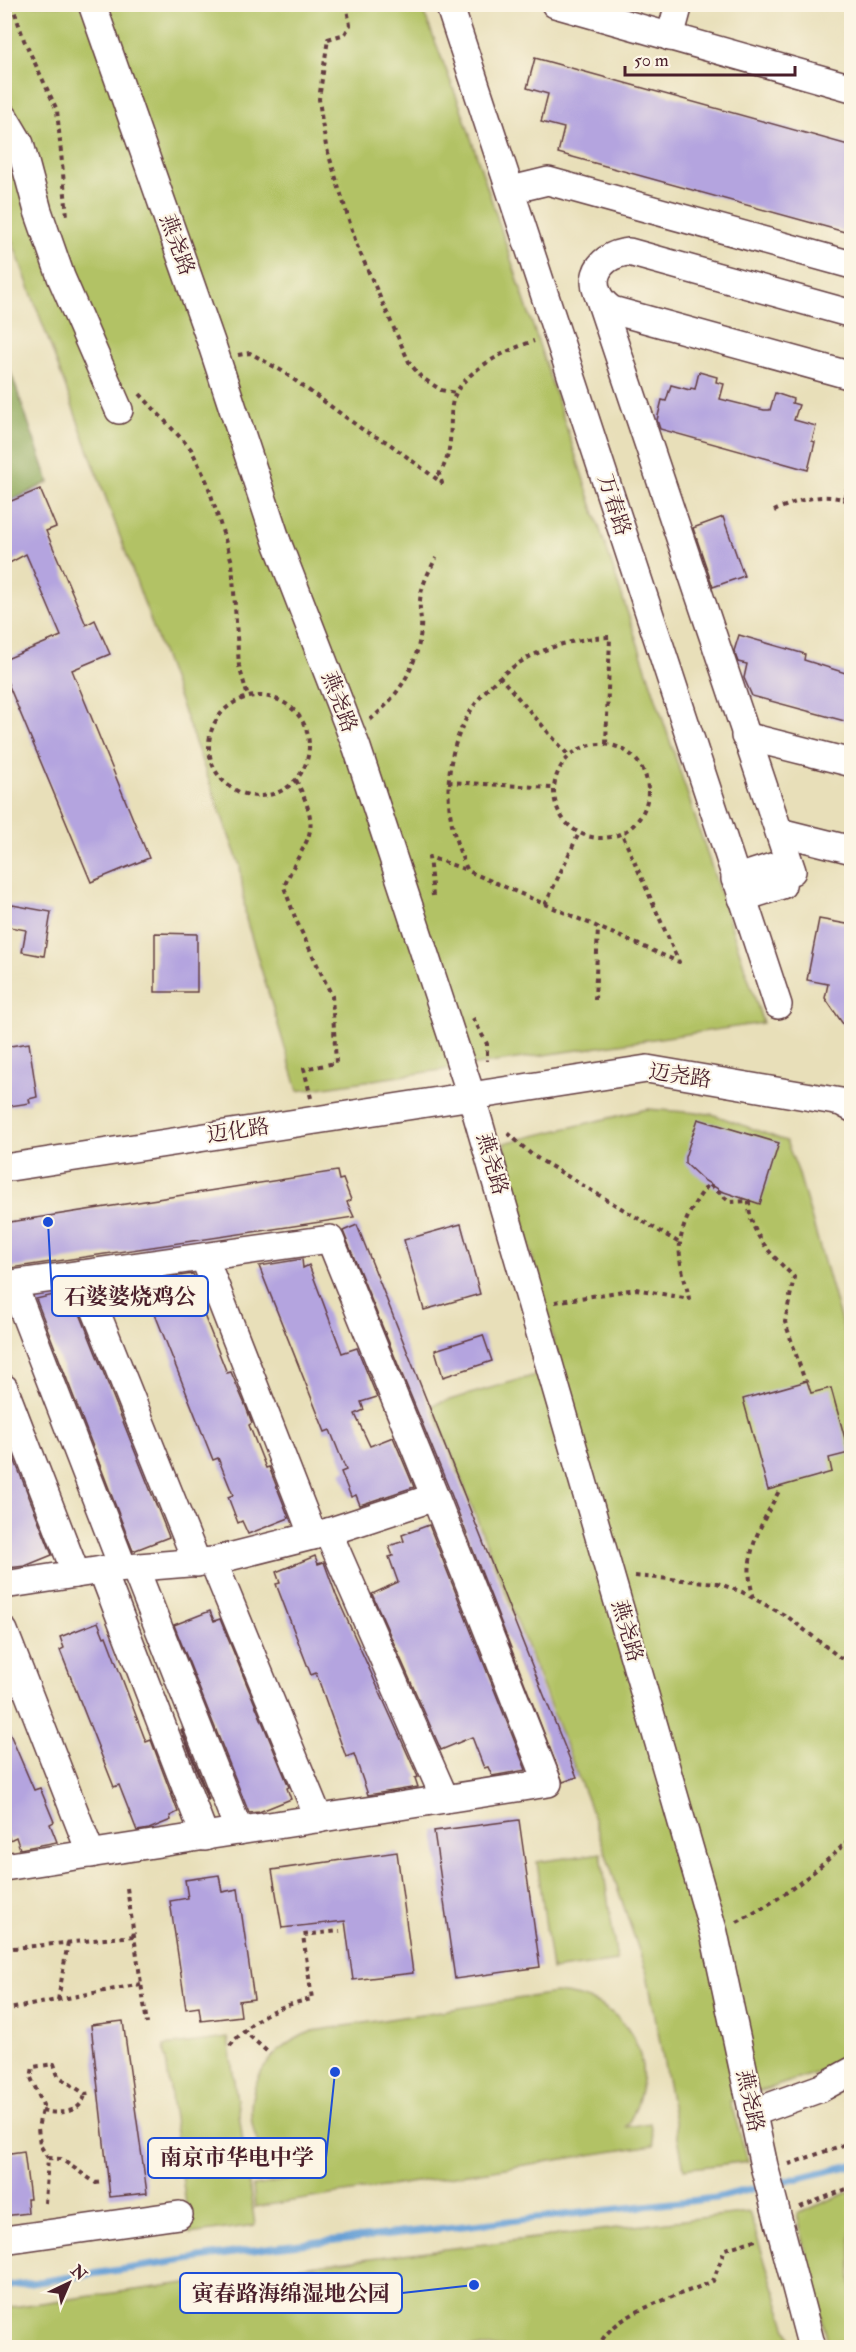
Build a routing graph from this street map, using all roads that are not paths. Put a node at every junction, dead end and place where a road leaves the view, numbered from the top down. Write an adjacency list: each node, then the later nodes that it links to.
1 (92, 4): 20 (street, 燕尧路)
2 (449, 4): 8 (street, 万春路)
3 (555, 4): 5 (street)
4 (679, 4): 5 (street)
5 (670, 37): 6 (street)
6 (852, 88)
7 (4, 117): 13 (street)
8 (511, 190): 9 (street); 18 (street, 万春路)
9 (852, 265)
10 (599, 297): 11 (street); 12 (street); 14 (street)
11 (852, 314)
12 (852, 376)
13 (119, 410)
14 (745, 736): 15 (street); 16 (street)
15 (852, 764)
16 (780, 832): 17 (street); 18 (street)
17 (852, 850)
18 (739, 888): 19 (street, 万春路)
19 (778, 1005)
20 (483, 1093): 21 (street, 迈尧路); 22 (street, 迈化路); 40 (street, 燕尧路)
21 (852, 1108)
22 (4, 1168)
23 (204, 1257): 24 (street); 27 (street); 28 (street)
24 (81, 1274): 25 (street); 29 (street)
25 (9, 1285): 30 (street)
26 (4, 1388): 30 (street)
27 (435, 1497): 28 (street); 33 (street)
28 (320, 1534): 29 (street); 33 (street)
29 (205, 1562): 30 (street); 34 (street)
30 (109, 1570): 31 (street); 35 (street); 36 (street)
31 (4, 1585)
32 (4, 1631): 37 (street)
33 (446, 1799): 34 (street)
34 (319, 1819): 35 (street)
35 (239, 1831): 36 (street)
36 (205, 1836): 37 (street)
37 (91, 1854): 38 (street)
38 (4, 1868)
39 (852, 2071): 40 (street)
40 (752, 2113): 43 (street, 燕尧路)
41 (179, 2215): 42 (street)
42 (4, 2240)
43 (812, 2348)

